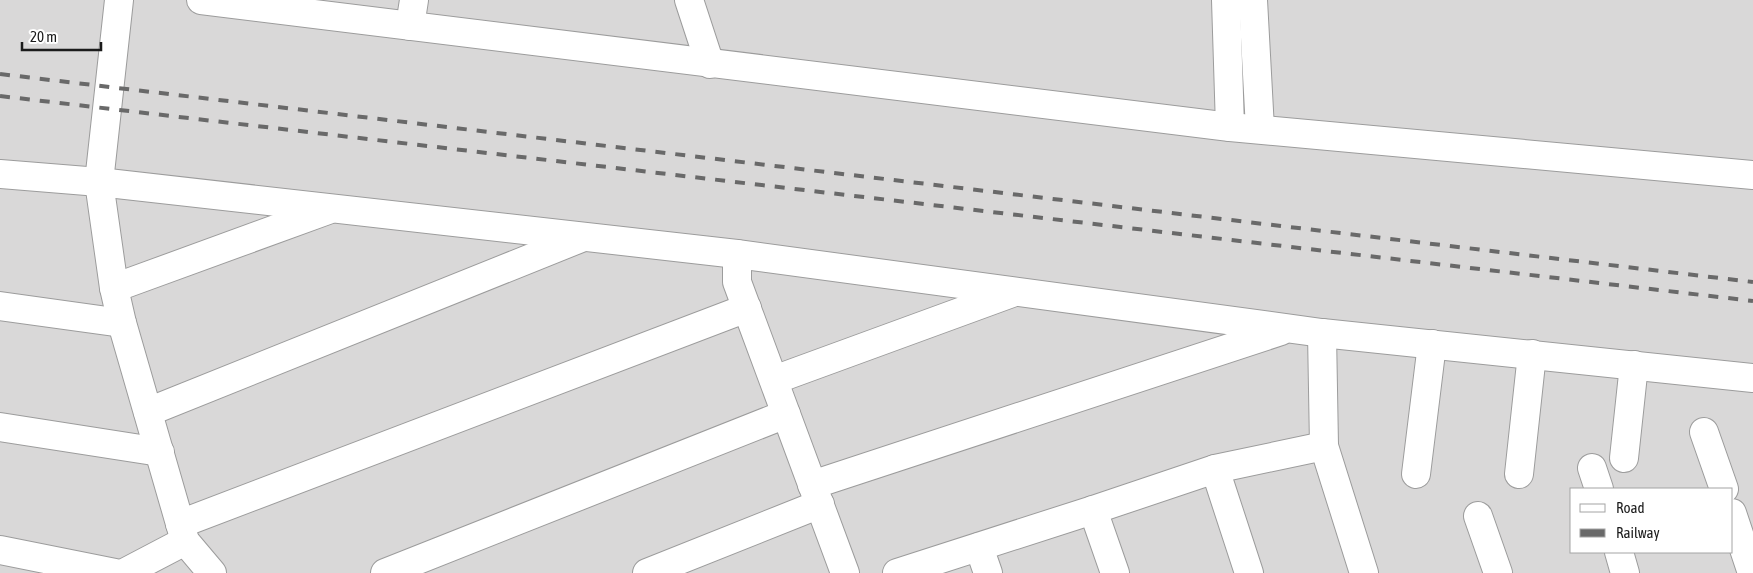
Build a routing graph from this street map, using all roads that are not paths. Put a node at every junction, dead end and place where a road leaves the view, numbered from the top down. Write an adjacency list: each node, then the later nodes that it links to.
1 (120, 0): 12 (street)
2 (201, 0): 6 (street)
3 (689, 0): 7 (street)
4 (1226, 0): 8 (street)
5 (1253, 0): 9 (street)
6 (412, 13): 7 (street)
7 (710, 64): 8 (street)
8 (1230, 127): 9 (street)
9 (1260, 129): 11 (street)
10 (0, 174): 12 (street)
11 (1753, 175)
12 (99, 182): 13 (street); 16 (street)
13 (334, 208): 14 (street); 16 (street)
14 (584, 236): 15 (street); 28 (street)
15 (737, 254): 17 (street); 19 (street)
16 (114, 288): 20 (street)
17 (1014, 292): 21 (street); 27 (street)
18 (0, 306): 20 (street)
19 (747, 308): 27 (street); 43 (street)
20 (122, 323): 28 (street)
21 (1289, 328): 22 (street); 39 (street)
22 (1322, 333): 23 (street); 32 (street)
23 (1432, 344): 24 (street); 36 (street)
24 (1532, 354): 25 (street); 37 (street)
25 (1634, 365): 26 (street); 34 (street)
26 (1753, 378)
27 (774, 380): 29 (street)
28 (148, 412): 33 (street)
29 (786, 414): 39 (street); 50 (street)
30 (0, 426): 33 (street)
31 (1704, 432): 38 (street)
32 (1324, 446): 35 (street); 57 (street)
33 (160, 452): 43 (street)
34 (1624, 458)
35 (1215, 469): 40 (street); 56 (street)
36 (1416, 474)
37 (1519, 474)
38 (1724, 488)
39 (816, 494): 51 (street); 52 (street)
40 (1093, 510): 44 (street); 55 (street)
41 (1733, 515): 60 (street)
42 (1478, 516): 58 (street)
43 (182, 533): 48 (street); 49 (street)
44 (979, 547): 53 (street); 54 (street)
45 (0, 550): 47 (street)
46 (1619, 553): 59 (street)
47 (115, 573)
48 (124, 573)
49 (212, 573)
50 (386, 573)
51 (648, 573)
52 (845, 573)
53 (897, 573)
54 (988, 573)
55 (1115, 573)
56 (1249, 573)
57 (1364, 573)
58 (1498, 573)
59 (1625, 573)
60 (1752, 573)

